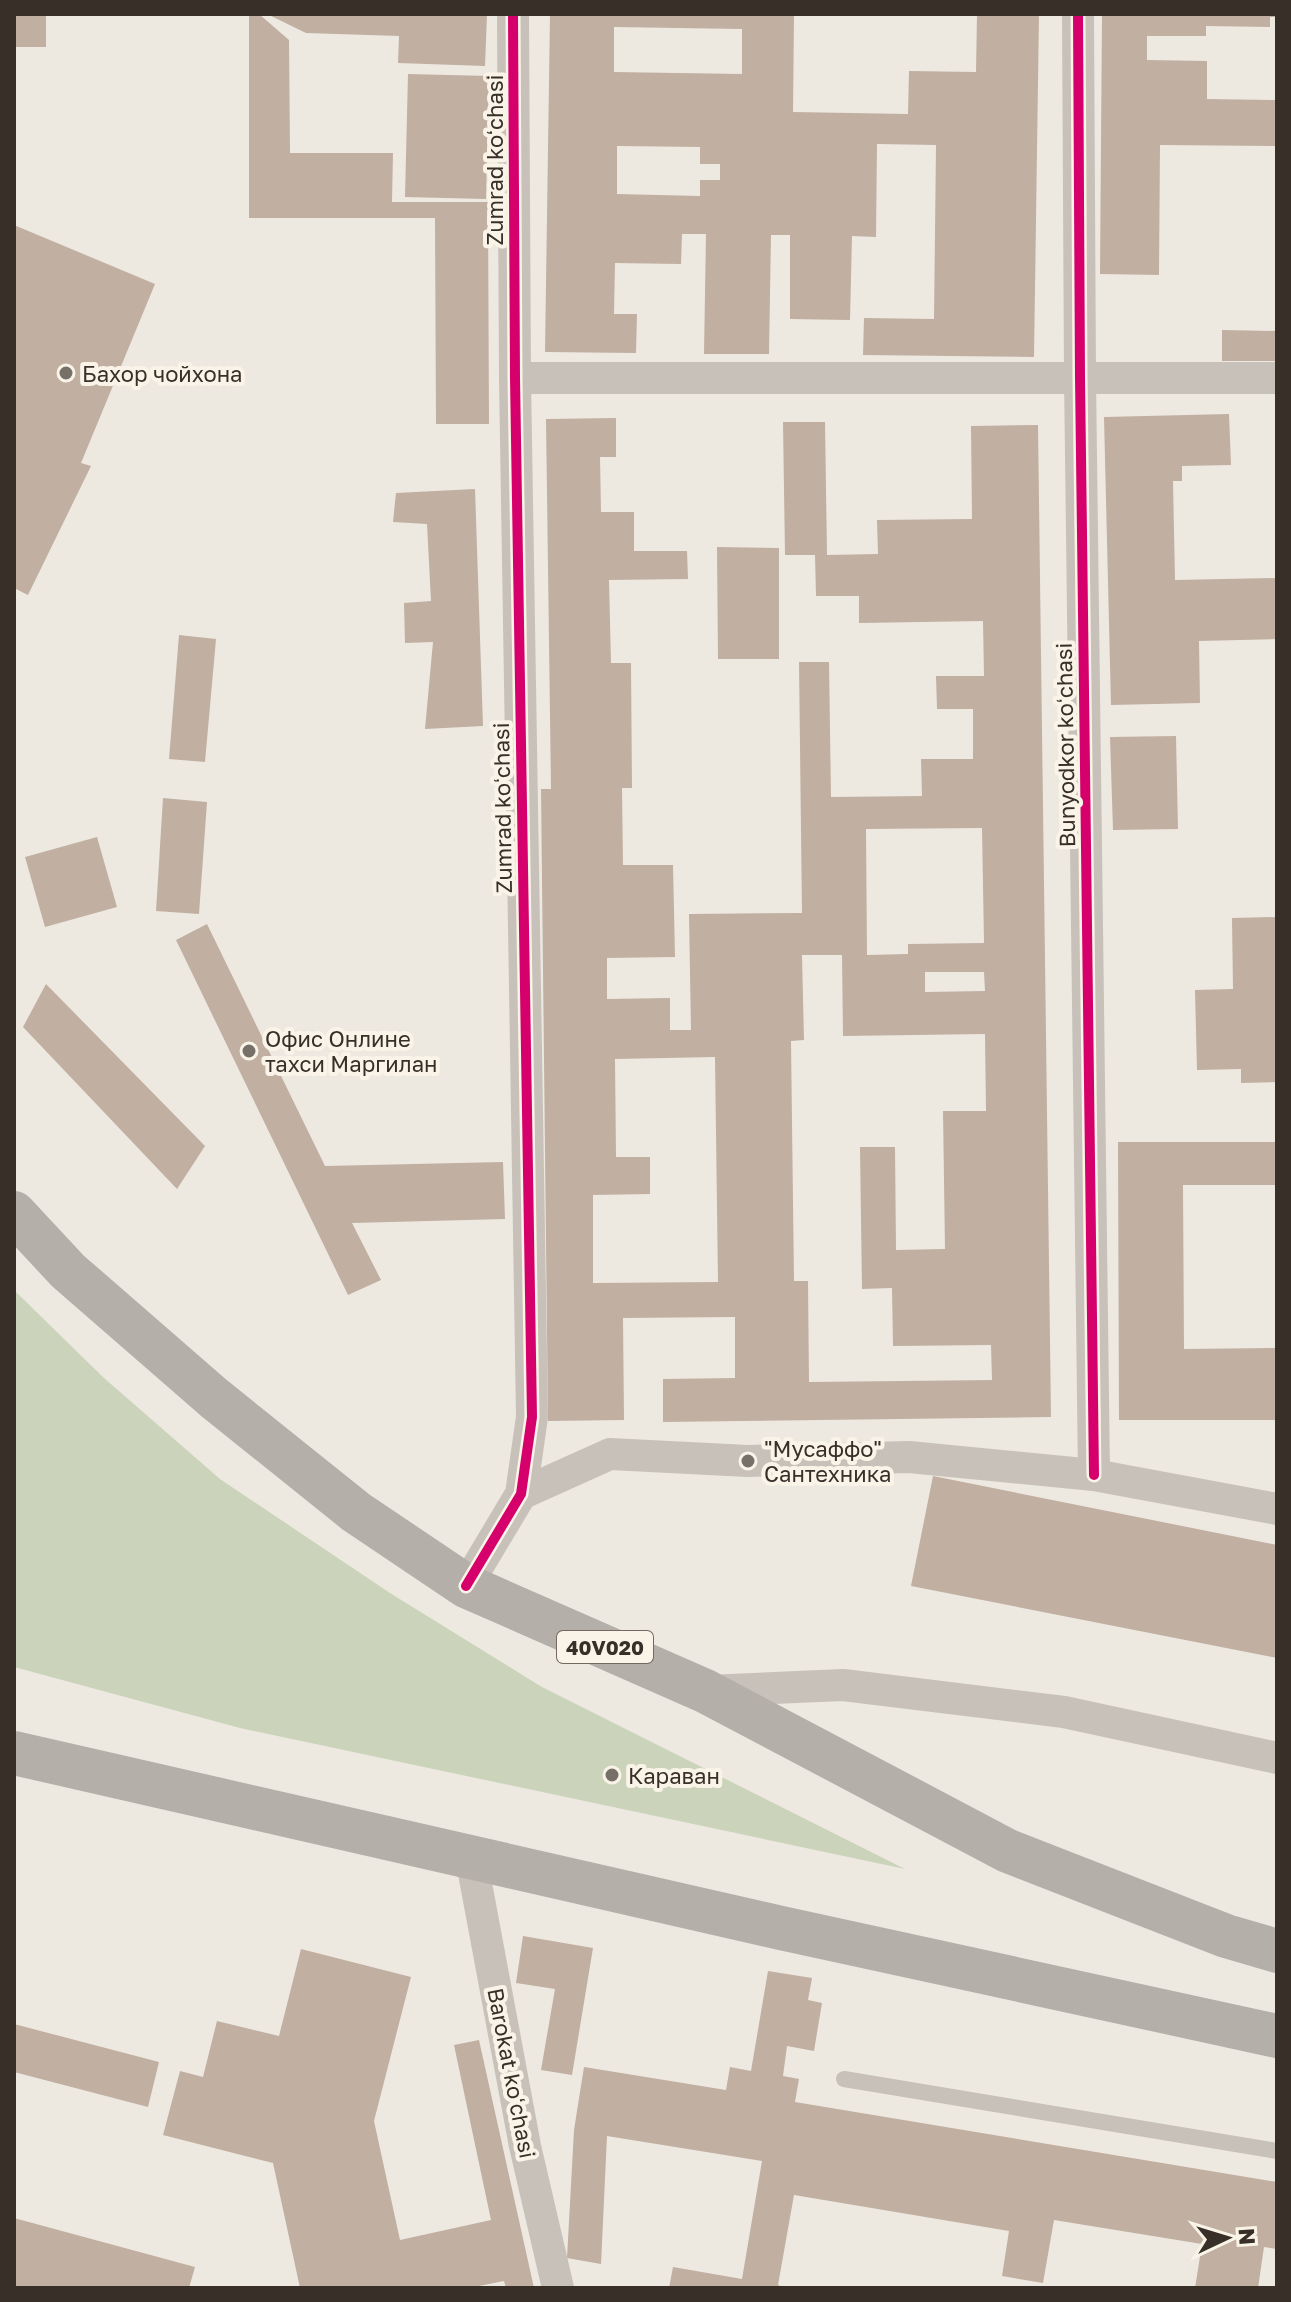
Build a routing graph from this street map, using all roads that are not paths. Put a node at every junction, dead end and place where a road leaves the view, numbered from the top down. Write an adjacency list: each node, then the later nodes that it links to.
1 (513, 14): 4 (street, Zumrad koʻchasi)
2 (1078, 14): 3 (street, Bunyodkor koʻchasi)
3 (1080, 377): 4 (street); 5 (street); 7 (street, Bunyodkor koʻchasi)
4 (515, 378): 8 (street, Zumrad koʻchasi)
5 (1277, 378)
6 (14, 1213): 10 (main road, 40V020)
7 (1094, 1475): 8 (street); 9 (street)
8 (521, 1494): 10 (street, Zumrad koʻchasi)
9 (1277, 1509)
10 (466, 1586): 11 (main road, 40V020)
11 (705, 1691): 13 (street); 15 (main road, 40V020)
12 (14, 1753): 14 (main road)
13 (1277, 1758)
14 (471, 1857): 16 (main road); 19 (street, Barokat koʻchasi)
15 (1277, 1951)
16 (1277, 2036)
17 (844, 2079): 18 (lane)
18 (1277, 2151)
19 (558, 2288)

